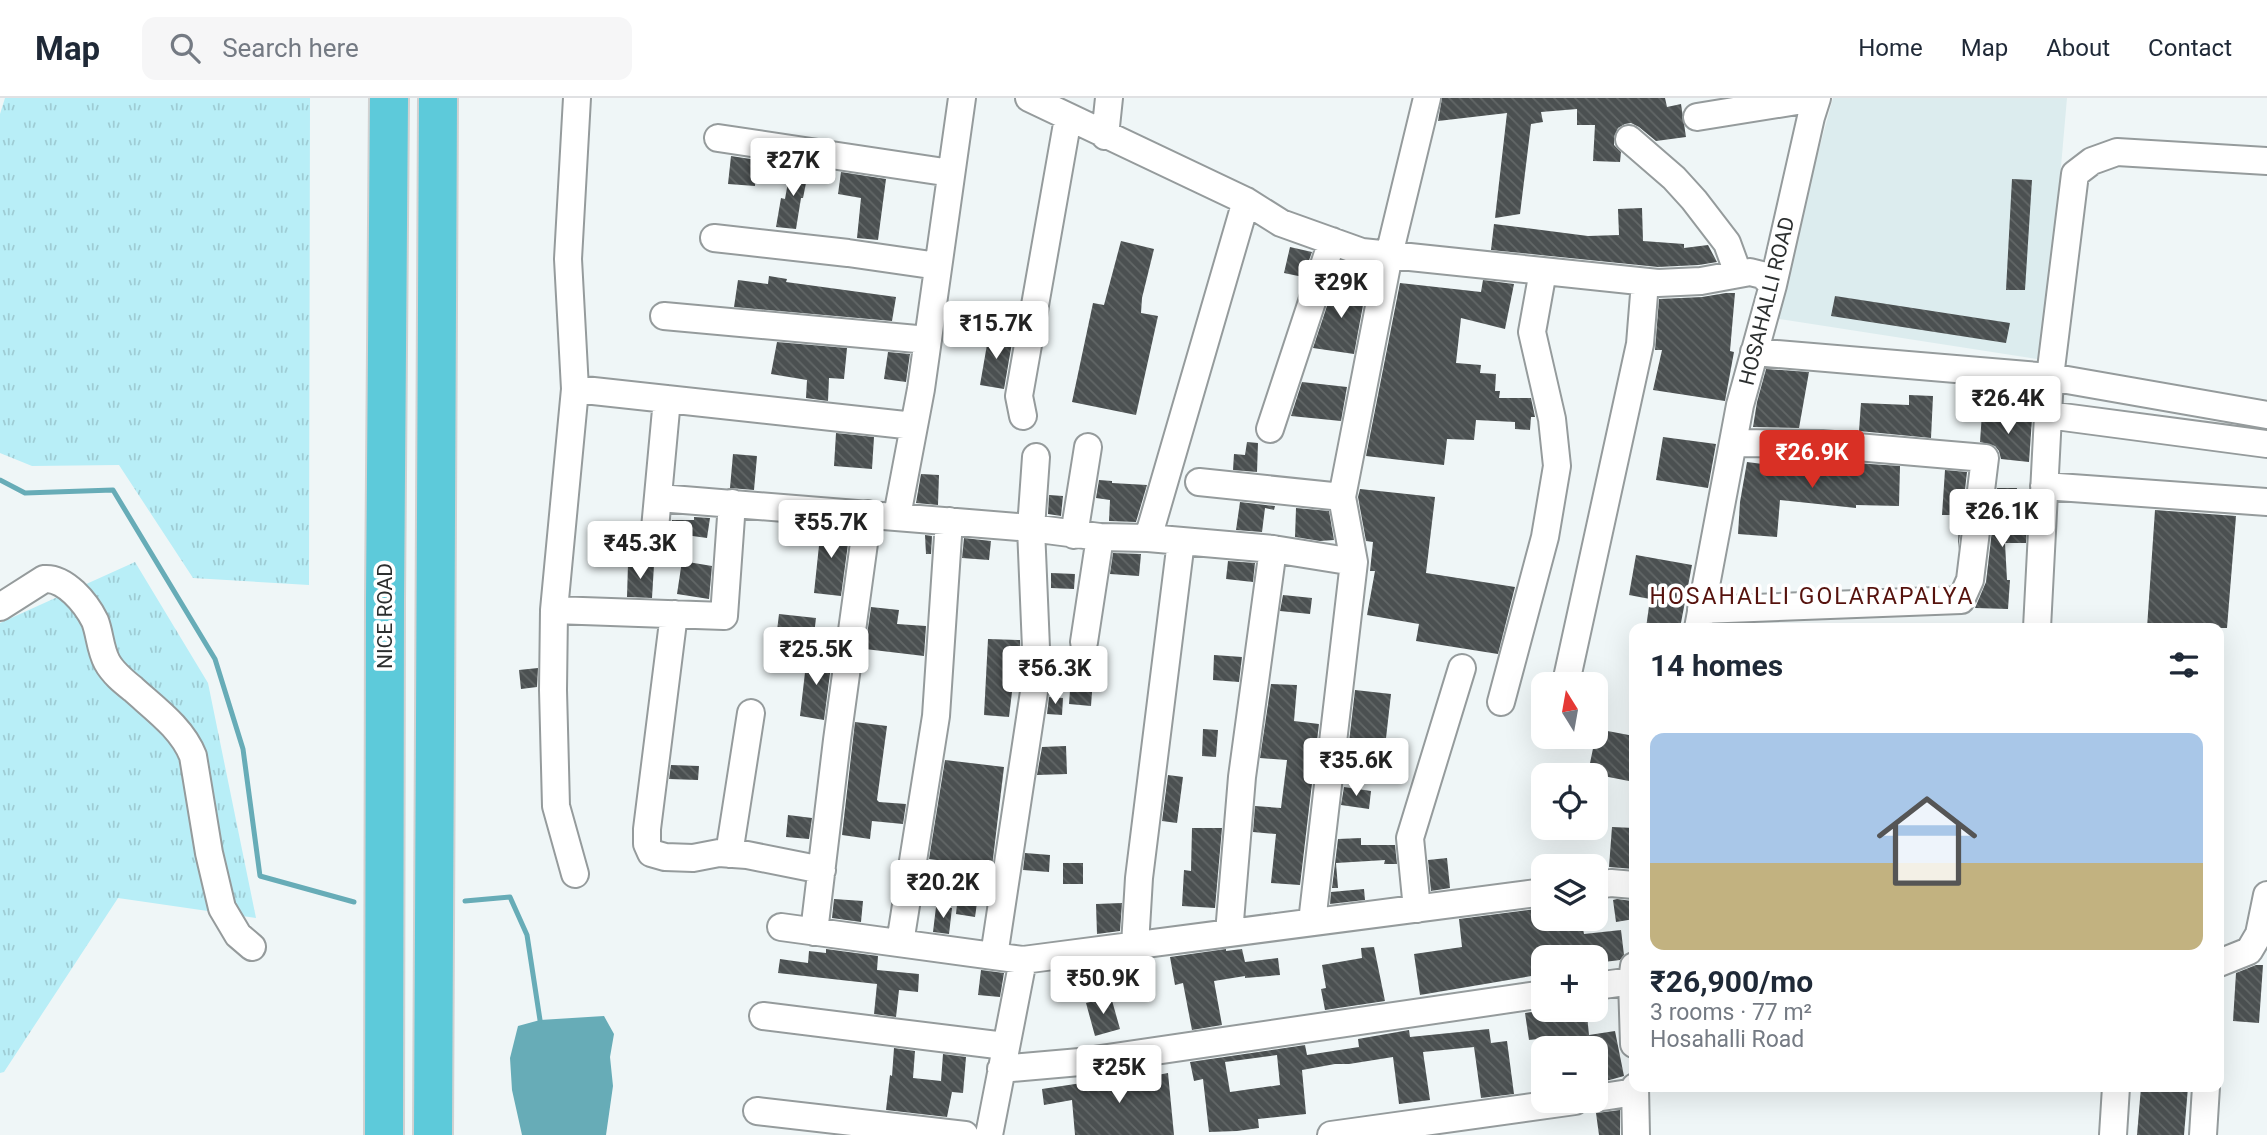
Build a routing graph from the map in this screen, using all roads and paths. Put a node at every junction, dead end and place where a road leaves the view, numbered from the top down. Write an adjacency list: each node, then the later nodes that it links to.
1 (389, 98): 90 (highway, NICE ROAD)
2 (438, 98): 98 (highway)
3 (577, 98): 29 (street)
4 (962, 98): 15 (street)
5 (1029, 98): 10 (street)
6 (1109, 98): 11 (street)
7 (1427, 98): 19 (street)
8 (1816, 98): 9 (street); 24 (street, HOSAHALLI ROAD)
9 (1697, 117)
10 (1068, 118): 11 (street); 33 (street)
11 (1105, 136): 16 (street)
12 (718, 138): 15 (street)
13 (1629, 139): 22 (street)
14 (2267, 161): 28 (street)
15 (951, 173): 20 (street)
16 (1246, 201): 18 (street); 52 (street)
17 (714, 238): 20 (street)
18 (1332, 241): 19 (street); 35 (street)
19 (1389, 255): 21 (street); 42 (street)
20 (938, 266): 26 (street)
21 (1543, 271): 23 (street); 65 (street)
22 (1738, 273): 23 (street); 24 (street)
23 (1645, 282): 64 (street)
24 (1773, 285): 27 (street, HOSAHALLI ROAD)
25 (664, 316): 26 (street)
26 (928, 340): 34 (street)
27 (1755, 352): 28 (street); 36 (street, HOSAHALLI ROAD)
28 (2050, 377): 31 (street); 32 (street)
29 (575, 389): 30 (street); 58 (street)
30 (667, 399): 34 (street); 43 (street)
31 (2048, 415): 37 (street); 41 (street)
32 (2267, 415)
33 (1023, 416)
34 (914, 426): 47 (street)
35 (1269, 429)
36 (1733, 443): 60 (street, HOSAHALLI ROAD); 60 (street)
37 (2267, 443)
38 (1088, 447): 50 (street)
39 (1036, 457): 49 (street)
40 (1199, 482): 42 (street)
41 (2044, 485): 44 (street); 61 (street)
42 (1342, 497): 56 (street)
43 (659, 498): 45 (street); 55 (street)
44 (2267, 502)
45 (732, 503): 46 (street); 59 (street)
46 (868, 514): 47 (street); 68 (street)
47 (897, 516): 48 (street)
48 (948, 521): 49 (street); 79 (street)
49 (1031, 528): 50 (street); 82 (street)
50 (1074, 535): 51 (street)
51 (1100, 537): 52 (street); 62 (street)
52 (1148, 538): 53 (street)
53 (1181, 541): 54 (street); 80 (street)
54 (1273, 549): 56 (street); 78 (street)
55 (653, 550)
56 (1354, 562): 75 (street)
57 (0, 607): 81 (street)
58 (554, 610): 59 (street); 69 (street)
59 (674, 614): 67 (street)
60 (1699, 619)
61 (2037, 623)
62 (1084, 642)
63 (1462, 668): 74 (street)
64 (1568, 672)
65 (1501, 702)
66 (751, 713): 67 (street)
67 (729, 854): 68 (street)
68 (822, 870): 77 (street)
69 (575, 874)
70 (1608, 883): 71 (street)
71 (1629, 885)
72 (1531, 894): 74 (street)
73 (2267, 895): 84 (street)
74 (1417, 909): 75 (street)
75 (1312, 922): 78 (street)
76 (781, 927): 77 (street)
77 (814, 932): 79 (street)
78 (1228, 933): 80 (street)
79 (900, 943): 82 (street)
80 (1135, 945): 83 (street)
81 (252, 947)
82 (994, 956): 83 (street)
83 (1023, 960): 89 (street)
84 (2224, 961)
85 (1629, 974): 86 (street)
86 (1608, 982)
87 (1531, 996): 89 (street)
88 (763, 1016): 89 (street)
89 (1003, 1058): 102 (street)
90 (384, 1076): 99 (highway); 100 (highway, NICE ROAD)
91 (1629, 1091): 95 (street)
92 (1635, 1092): 104 (street)
93 (2116, 1092): 105 (street)
94 (2206, 1092): 106 (street)
95 (1608, 1096)
96 (1531, 1107): 103 (street)
97 (757, 1111): 101 (street)
98 (434, 1132)
99 (362, 1135)
100 (384, 1135)
101 (965, 1135)
102 (989, 1135)
103 (1331, 1135)
104 (1636, 1135)
105 (2113, 1135)
106 (2203, 1135)

